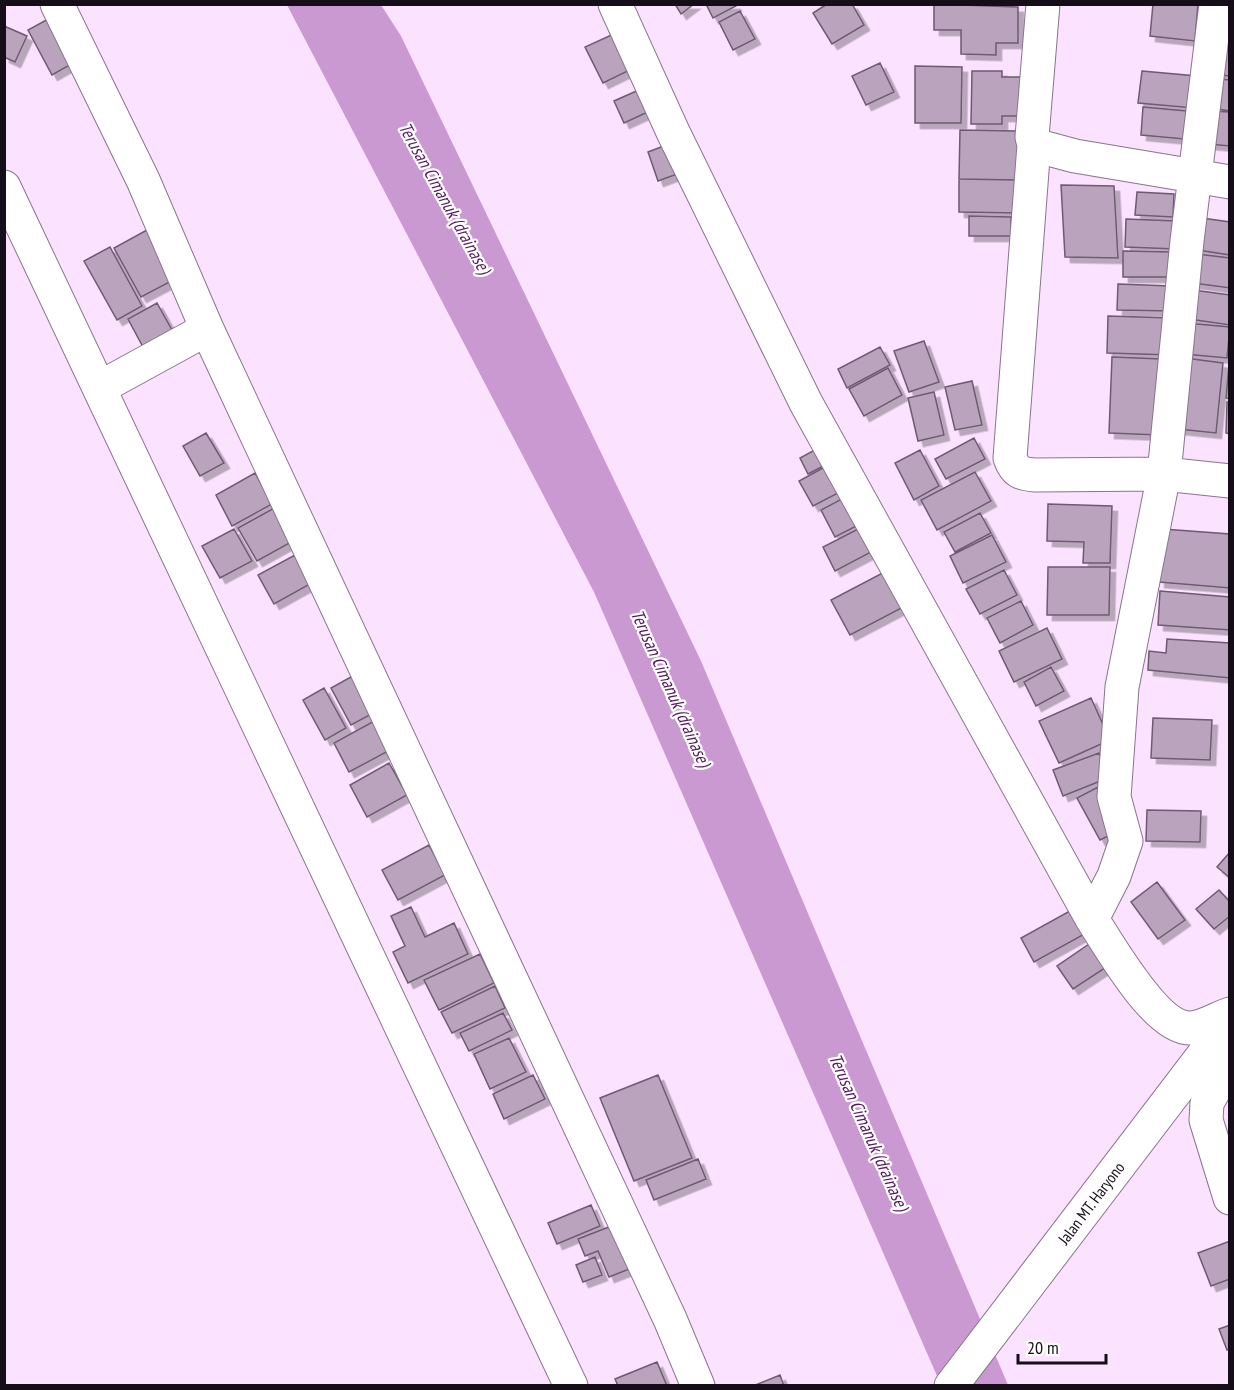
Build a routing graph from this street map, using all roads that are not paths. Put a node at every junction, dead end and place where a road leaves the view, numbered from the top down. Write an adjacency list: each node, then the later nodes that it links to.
1 (57, 4): 9 (street)
2 (615, 4): 13 (street)
3 (1043, 4): 5 (street)
4 (1216, 4): 6 (street)
5 (1034, 145): 6 (street); 11 (street)
6 (1196, 175): 7 (street); 11 (street)
7 (1230, 182)
8 (4, 187): 10 (street)
9 (207, 329): 10 (street); 19 (street)
10 (101, 387): 18 (street)
11 (1164, 474): 12 (street); 13 (street)
12 (1230, 481)
13 (1092, 919): 14 (street)
14 (1230, 1014)
15 (1230, 1020): 20 (street, Jalan MT. Haryono)
16 (1230, 1062): 17 (street)
17 (1230, 1198)
18 (570, 1386)
19 (698, 1386)
20 (951, 1386)

